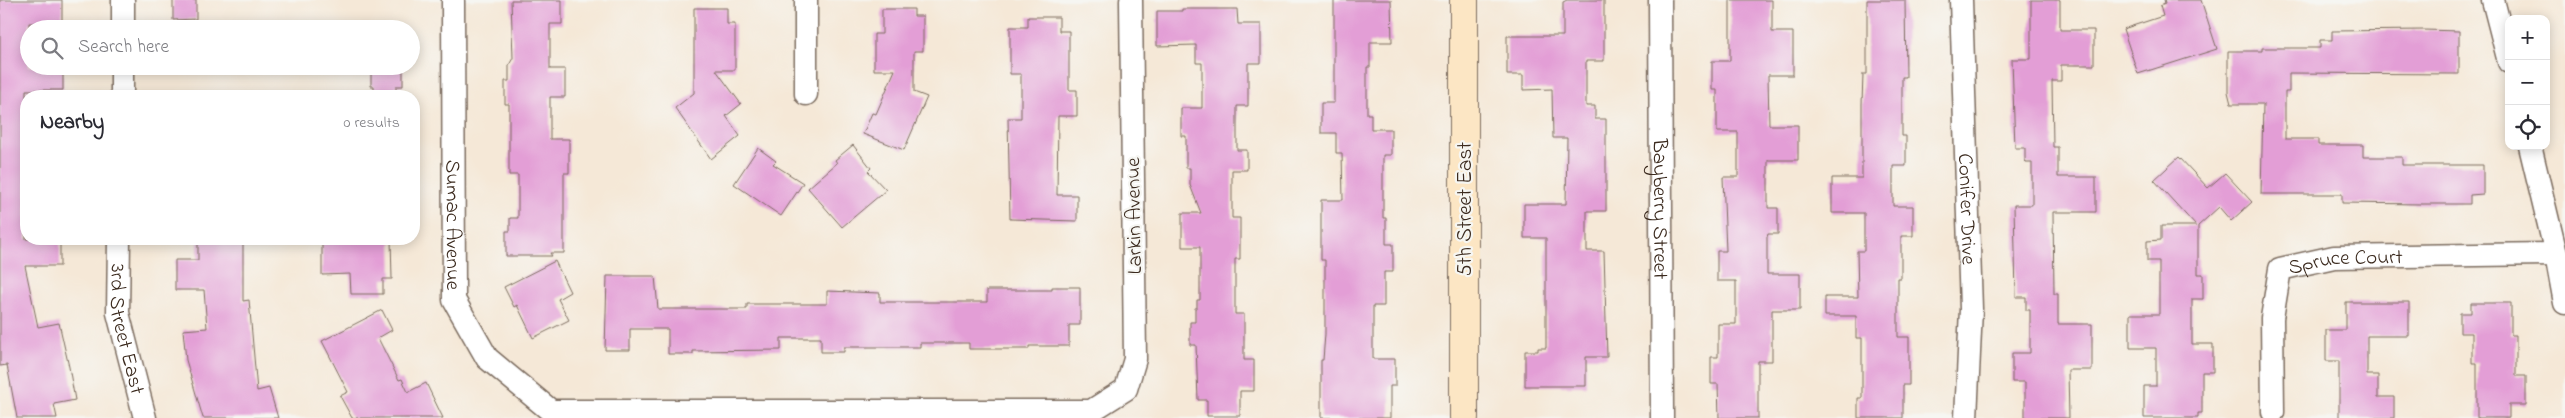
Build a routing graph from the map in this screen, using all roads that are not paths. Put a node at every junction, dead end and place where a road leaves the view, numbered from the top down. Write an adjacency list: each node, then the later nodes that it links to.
1 (123, 0): 9 (street)
2 (453, 0): 18 (street, Sumac Avenue)
3 (806, 0): 13 (street)
4 (1131, 0): 18 (street, Larkin Avenue)
5 (1464, 0): 21 (street, 5th Street East)
6 (1660, 0): 22 (street, Bayberry Street)
7 (1961, 0): 23 (street, Conifer Drive)
8 (2494, 0): 10 (street)
9 (123, 20)
10 (2509, 60)
11 (122, 75): 12 (street)
12 (122, 90)
13 (806, 94)
14 (2531, 150): 16 (street)
15 (120, 245): 20 (street, 3rd Street East)
16 (2556, 254): 17 (street); 19 (street, Spruce Court)
17 (2565, 303)
18 (1091, 411)
19 (2273, 412)
20 (145, 418)
21 (1464, 418)
22 (1662, 418)
23 (1966, 418)

